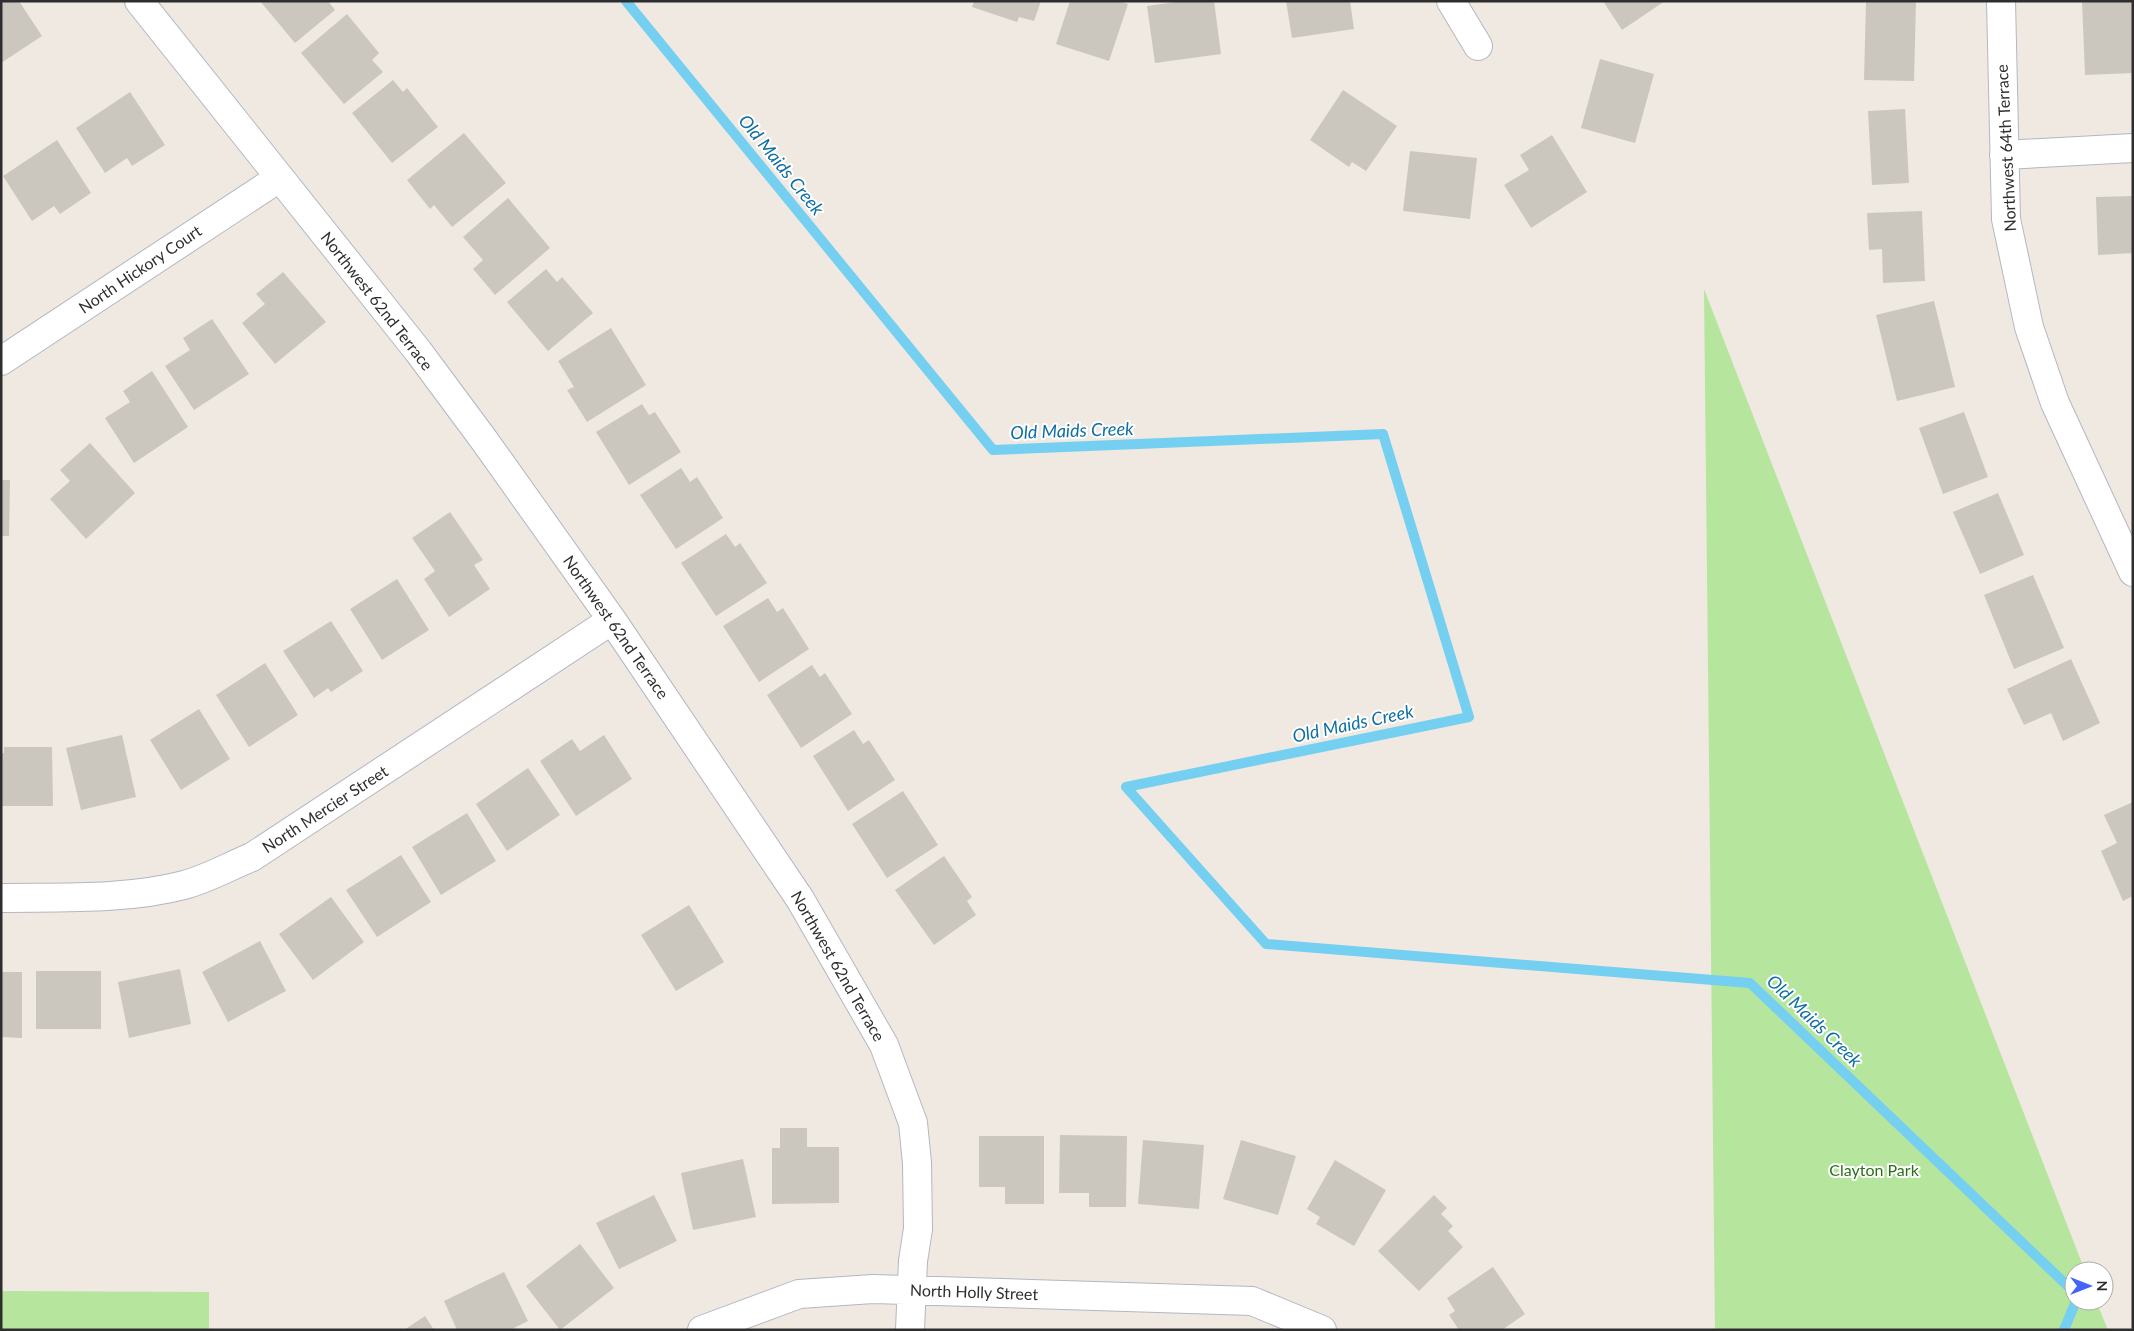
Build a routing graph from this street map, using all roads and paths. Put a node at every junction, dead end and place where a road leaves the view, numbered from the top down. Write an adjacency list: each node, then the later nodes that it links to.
1 (139, 1): 7 (street, Northwest 62nd Terrace)
2 (1451, 1): 4 (street)
3 (2001, 1): 6 (street, Northwest 64th Terrace)
4 (1478, 46)
5 (2133, 148): 6 (street)
6 (2004, 155): 9 (street, Northwest 64th Terrace)
7 (279, 178): 8 (street, North Hickory Court); 11 (street, Northwest 62nd Terrace)
8 (1, 361)
9 (2122, 525): 10 (street, Northwest 64th Terrace)
10 (2133, 572)
11 (612, 620): 12 (street, North Mercier Street); 13 (street, Northwest 62nd Terrace)
12 (1, 898)
13 (910, 1291): 14 (street, North Holly Street); 15 (street, Northwest 62nd Terrace); 16 (street, North Holly Street)
14 (702, 1330)
15 (910, 1330)
16 (1322, 1330)

